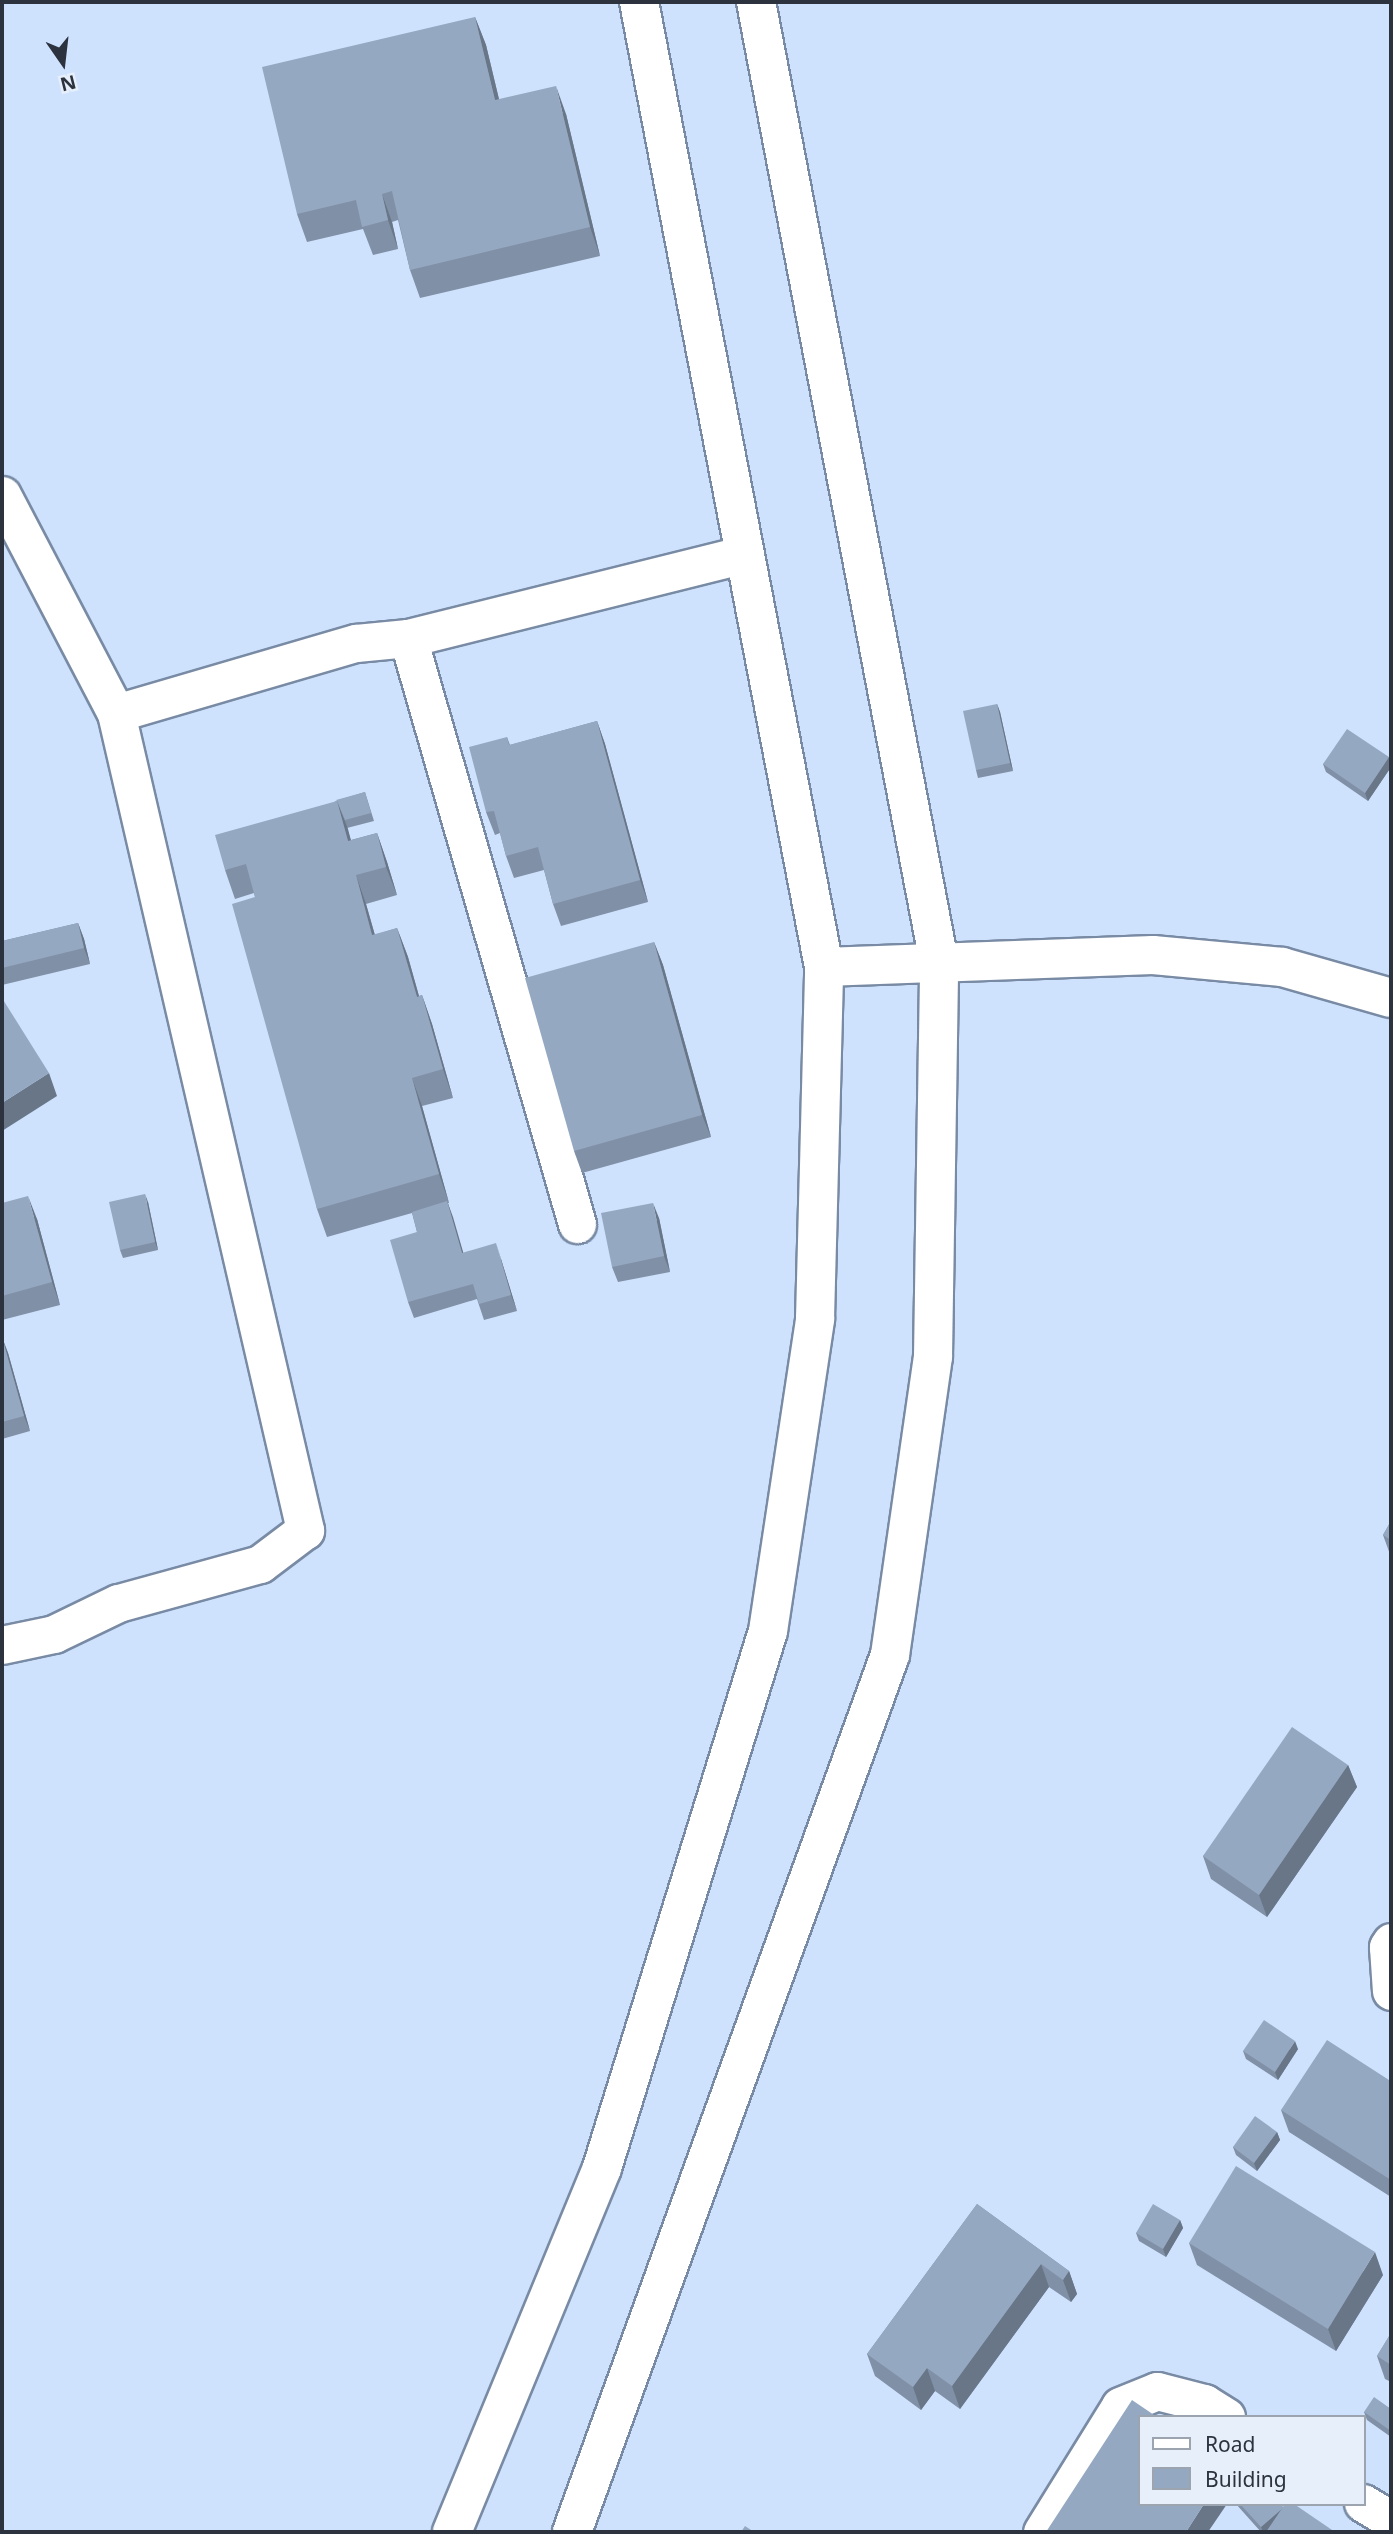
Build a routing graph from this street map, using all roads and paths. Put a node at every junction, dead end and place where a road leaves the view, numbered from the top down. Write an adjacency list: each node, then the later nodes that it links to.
1 (639, 2): 4 (street)
2 (756, 2): 7 (street)
3 (2, 495): 6 (street)
4 (745, 554): 5 (street); 8 (street)
5 (408, 638): 6 (street); 10 (street)
6 (116, 713): 11 (street)
7 (939, 962): 8 (street); 9 (street); 18 (street)
8 (824, 967): 17 (street)
9 (1391, 998)
10 (577, 1224)
11 (2, 1645)
12 (1391, 1942): 13 (street)
13 (1391, 1991)
14 (1223, 2415): 19 (street)
15 (1365, 2503): 16 (street)
16 (1391, 2520)
17 (452, 2532)
18 (572, 2532)
19 (1042, 2532)

